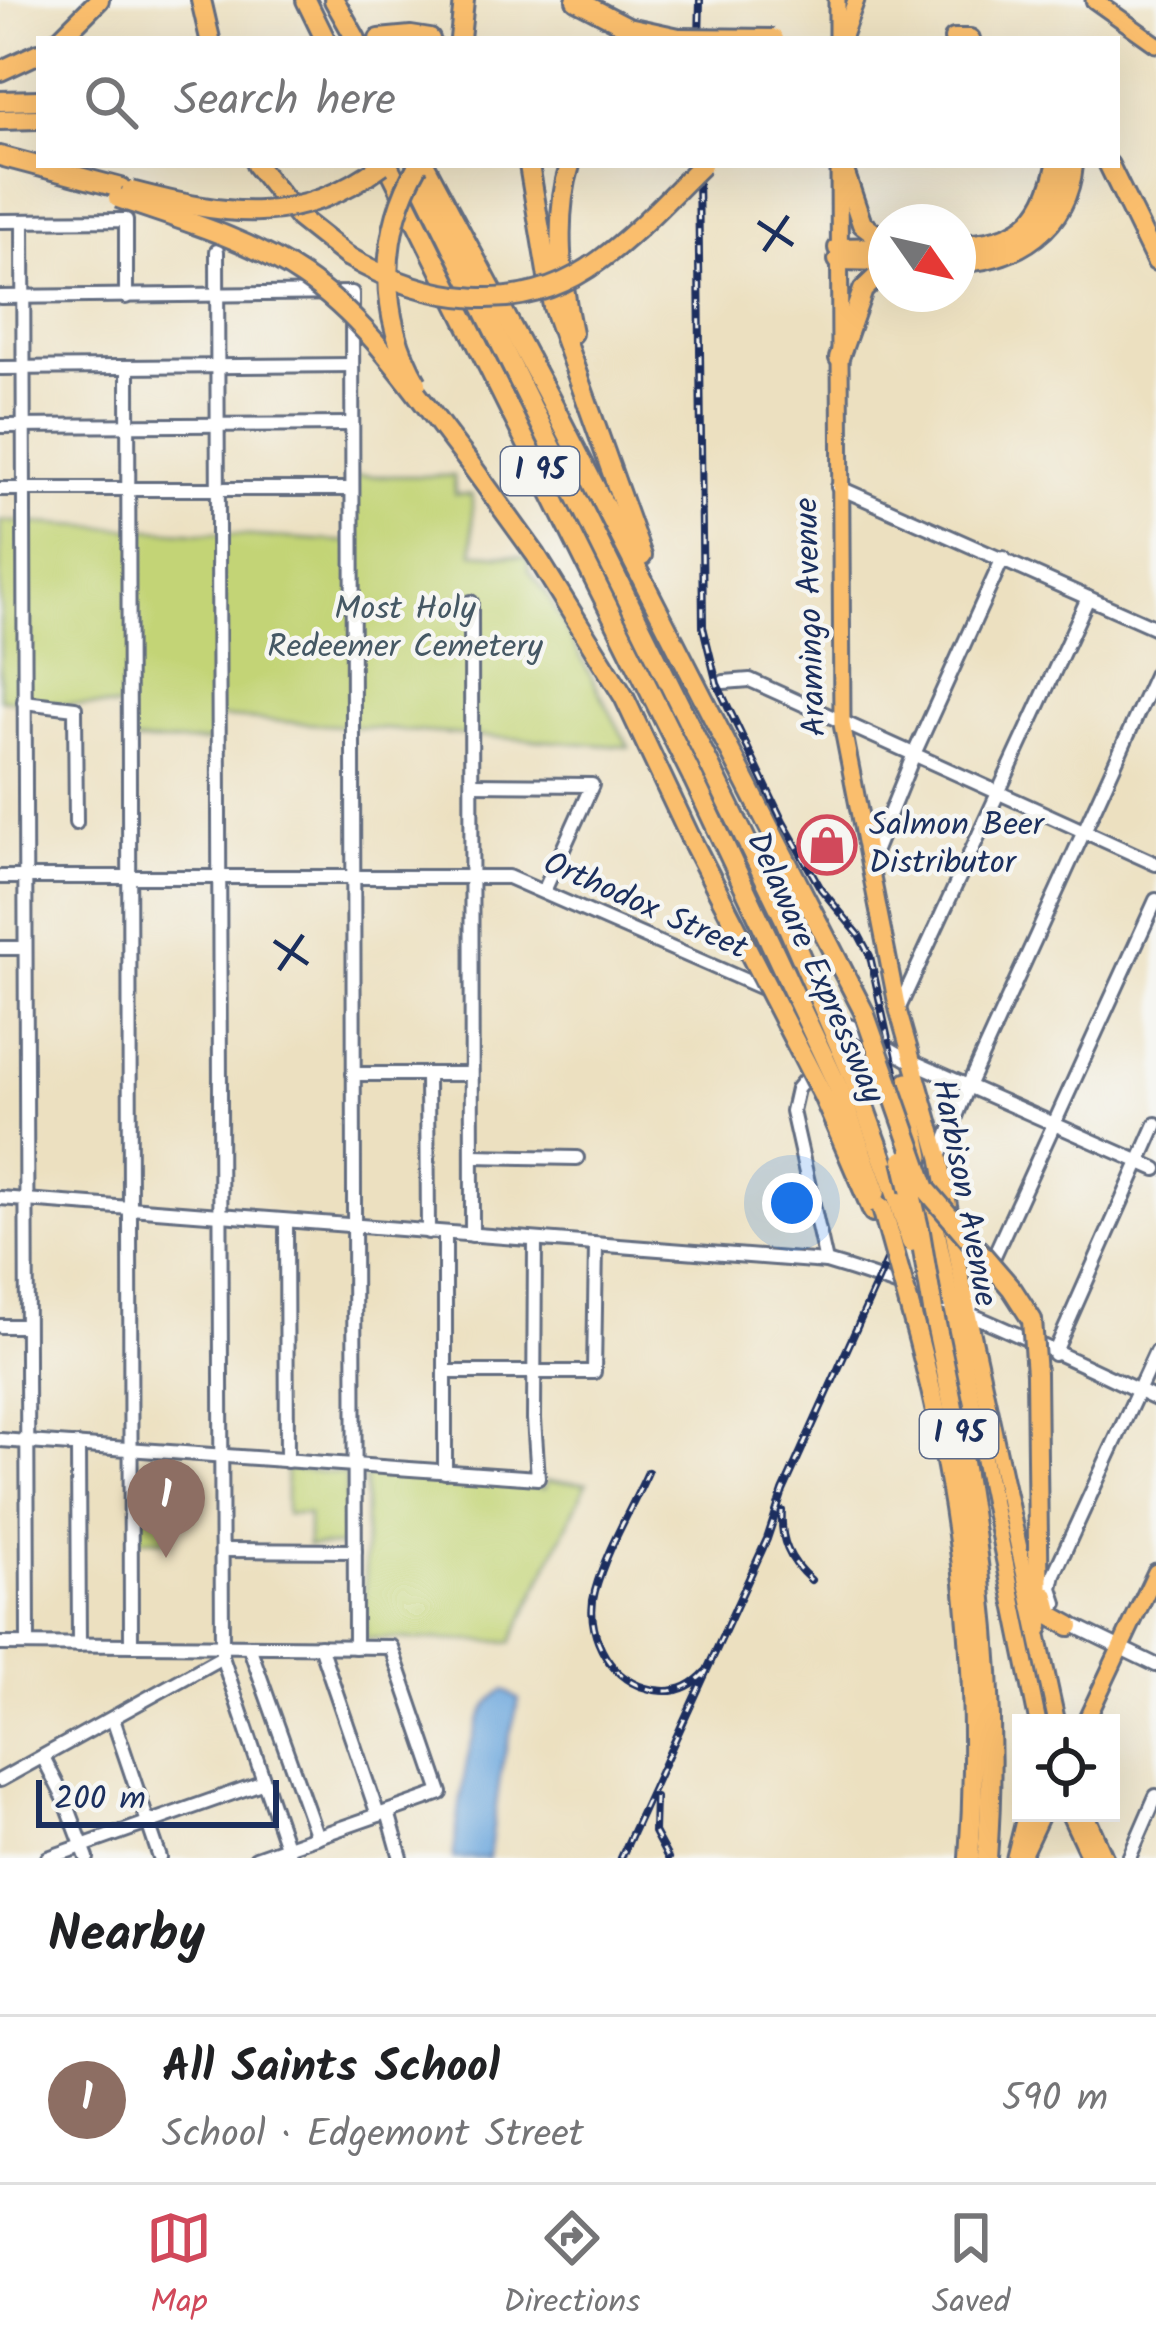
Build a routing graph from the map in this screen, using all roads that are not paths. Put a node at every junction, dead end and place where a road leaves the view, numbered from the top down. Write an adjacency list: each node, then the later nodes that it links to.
1 (201, 0): 11 (highway)
2 (306, 0): 12 (highway)
3 (334, 0): 13 (highway)
4 (464, 0): 14 (highway)
5 (576, 0): 15 (highway)
6 (837, 0): 16 (main road)
7 (856, 0): 17 (main road)
8 (1094, 0): 18 (main road)
9 (97, 3): 10 (highway)
10 (63, 36)
11 (209, 36)
12 (324, 36)
13 (352, 36)
14 (460, 36)
15 (670, 36)
16 (840, 36)
17 (841, 36)
18 (1156, 44)
19 (36, 54): 20 (highway)
20 (0, 71)
21 (36, 100): 22 (highway)
22 (0, 101)
23 (36, 119): 24 (highway)
24 (0, 120)
25 (0, 157): 26 (highway)
26 (36, 168)
27 (36, 168): 42 (highway)
28 (258, 168): 36 (highway, bridge)
29 (380, 168): 42 (highway, bridge)
30 (387, 168): 87 (highway, Delaware Expressway / I 95)
31 (417, 168): 70 (highway, bridge)
32 (419, 168): 87 (highway, Delaware Expressway / I 95)
33 (420, 168): 82 (highway)
34 (530, 168): 69 (highway)
35 (569, 168): 69 (highway)
36 (699, 168)
37 (840, 168): 49 (main road, Aramingo Avenue)
38 (841, 168): 45 (highway)
39 (1056, 168): 46 (highway)
40 (1072, 168): 50 (highway)
41 (1110, 168): 52 (highway)
42 (119, 193): 70 (highway, bridge)
43 (0, 220): 44 (street)
44 (23, 221): 55 (street); 56 (street)
45 (868, 229)
46 (976, 244)
47 (868, 248): 49 (highway)
48 (217, 251): 57 (street)
49 (838, 254): 51 (highway); 58 (main road, Aramingo Avenue)
50 (976, 259)
51 (868, 261)
52 (1156, 261)
53 (868, 285): 58 (highway)
54 (0, 297): 55 (street)
55 (22, 297): 56 (street); 60 (street)
56 (126, 297): 57 (street)
57 (217, 297): 59 (street); 61 (street)
58 (838, 358): 71 (main road, Aramingo Avenue)
59 (352, 365): 61 (street); 64 (street)
60 (22, 367): 62 (street); 63 (street); 66 (street)
61 (217, 367): 63 (street); 67 (street)
62 (0, 368)
63 (128, 368): 68 (street)
64 (352, 424): 67 (street); 75 (street)
65 (0, 426): 66 (street)
66 (22, 426): 68 (street); 73 (street)
67 (217, 426): 68 (street); 76 (street)
68 (127, 427): 74 (street)
69 (599, 438): 82 (highway)
70 (468, 461): 112 (highway, bridge)
71 (838, 488): 77 (street); 85 (main road, Aramingo Avenue)
72 (0, 489): 73 (street)
73 (23, 489): 74 (street); 84 (street)
74 (127, 489): 76 (street); 100 (street)
75 (352, 489): 76 (street); 96 (street)
76 (217, 490): 99 (street)
77 (1003, 558): 78 (street); 86 (street)
78 (1088, 598): 80 (street); 89 (street)
79 (471, 602): 88 (street)
80 (1156, 628)
81 (1156, 673): 91 (street)
82 (695, 682): 92 (highway)
83 (724, 682): 85 (street)
84 (24, 702): 90 (street); 98 (street)
85 (842, 724): 86 (street); 94 (main road, Aramingo Avenue)
86 (914, 754): 89 (street); 94 (street)
87 (702, 773): 112 (highway, Delaware Expressway / I 95, bridge)
88 (472, 784): 95 (street); 101 (street)
89 (999, 794): 91 (street); 105 (street)
90 (76, 823)
91 (1084, 832): 93 (street); 111 (street)
92 (772, 833): 133 (highway, bridge); 152 (highway, bridge)
93 (1156, 864)
94 (868, 866): 105 (main road, Aramingo Avenue)
95 (471, 875): 96 (street, Orthodox Street); 101 (street, Orthodox Street); 110 (street)
96 (352, 876): 99 (street, Orthodox Street); 108 (street)
97 (0, 877): 98 (street, Orthodox Street)
98 (24, 877): 100 (street, Orthodox Street); 104 (street)
99 (218, 877): 100 (street, Orthodox Street); 124 (street)
100 (129, 878): 123 (street)
101 (544, 891): 106 (street, Orthodox Street)
102 (1156, 900): 113 (street)
103 (0, 948): 104 (street)
104 (25, 948): 121 (street)
105 (898, 1010): 107 (main road, Aramingo Avenue)
106 (854, 1028): 107 (street, Orthodox Street); 132 (street)
107 (909, 1060): 111 (street, Orthodox Street); 117 (main road, Harbison Avenue); 134 (main road, Harbison Avenue)
108 (353, 1074): 109 (street); 126 (street)
109 (427, 1074): 110 (street); 127 (street)
110 (471, 1074): 115 (street)
111 (969, 1084): 113 (street, Orthodox Street); 117 (street)
112 (839, 1089): 122 (highway, Delaware Expressway / I 95)
113 (1055, 1123): 118 (street, Orthodox Street); 134 (street)
114 (1156, 1124): 118 (street)
115 (473, 1156): 116 (street); 129 (street)
116 (577, 1158)
117 (940, 1158): 134 (main road, Harbison Avenue)
118 (1139, 1162): 119 (street, Orthodox Street); 138 (street)
119 (1156, 1169)
120 (0, 1198): 121 (street)
121 (24, 1200): 123 (street); 136 (street)
122 (885, 1207): 133 (highway, Delaware Expressway / I 95, bridge); 154 (highway, Delaware Expressway / I 95, bridge)
123 (130, 1209): 124 (street); 146 (street)
124 (219, 1216): 125 (street); 147 (street)
125 (286, 1222): 126 (street); 148 (street)
126 (353, 1227): 127 (street); 149 (street)
127 (428, 1232): 128 (street)
128 (445, 1234): 129 (street); 139 (street)
129 (472, 1235): 130 (street)
130 (535, 1241): 131 (street); 140 (street)
131 (596, 1245): 132 (street); 140 (street)
132 (826, 1262): 134 (street)
133 (933, 1310): 154 (highway, Delaware Expressway / I 95)
134 (961, 1311): 138 (street); 157 (main road, Harbison Avenue); 170 (main road, Harbison Avenue)
135 (0, 1326): 136 (street)
136 (26, 1326): 144 (street)
137 (1156, 1352): 141 (street)
138 (1054, 1354): 141 (street)
139 (447, 1372): 140 (street); 150 (street)
140 (534, 1372): 150 (street)
141 (1139, 1391): 142 (street); 156 (street)
142 (1156, 1399)
143 (0, 1440): 144 (street)
144 (27, 1442): 145 (street); 159 (street)
145 (78, 1445): 146 (street); 160 (street)
146 (129, 1449): 147 (street); 161 (street)
147 (221, 1456): 148 (street); 151 (street)
148 (287, 1461): 149 (street)
149 (354, 1466): 150 (street); 153 (street)
150 (445, 1472)
151 (223, 1550): 153 (street); 166 (street)
152 (1040, 1550): 156 (highway); 157 (highway)
153 (355, 1552): 164 (street)
154 (971, 1562): 179 (highway, Delaware Expressway / I 95); 179 (highway, Delaware Expressway / I 95)
155 (1156, 1572): 165 (main road)
156 (1070, 1626): 165 (street)
157 (1039, 1628): 171 (main road, Harbison Avenue)
158 (0, 1644): 159 (street)
159 (28, 1644): 160 (street)
160 (80, 1645): 161 (street)
161 (131, 1645): 166 (street)
162 (249, 1646): 163 (street); 166 (street); 168 (street)
163 (320, 1646): 164 (street); 178 (street)
164 (355, 1647): 178 (street)
165 (1120, 1649): 167 (street); 172 (main road)
166 (222, 1652): 169 (street); 173 (street)
167 (1156, 1665)
168 (267, 1697): 169 (street); 185 (street)
169 (239, 1707): 176 (street)
170 (1037, 1714)
171 (1055, 1714)
172 (1089, 1714)
173 (112, 1720): 174 (street); 184 (street)
174 (43, 1757): 175 (street); 186 (street)
175 (0, 1780)
176 (264, 1782): 184 (street); 187 (street)
177 (1156, 1796): 197 (street)
178 (383, 1814): 185 (street); 192 (street)
179 (981, 1817): 193 (highway, Delaware Expressway / I 95); 194 (highway, Delaware Expressway / I 95)
180 (1026, 1822): 188 (main road)
181 (1038, 1822): 188 (main road)
182 (1074, 1822): 195 (main road)
183 (1089, 1822): 196 (main road)
184 (148, 1824): 186 (street); 190 (street)
185 (316, 1837): 187 (street)
186 (85, 1853): 189 (street)
187 (288, 1853): 191 (street)
188 (1025, 1856)
189 (48, 1858)
190 (160, 1858)
191 (256, 1858)
192 (401, 1858)
193 (969, 1858)
194 (987, 1858)
195 (1090, 1858)
196 (1105, 1858)
197 (1129, 1858)

